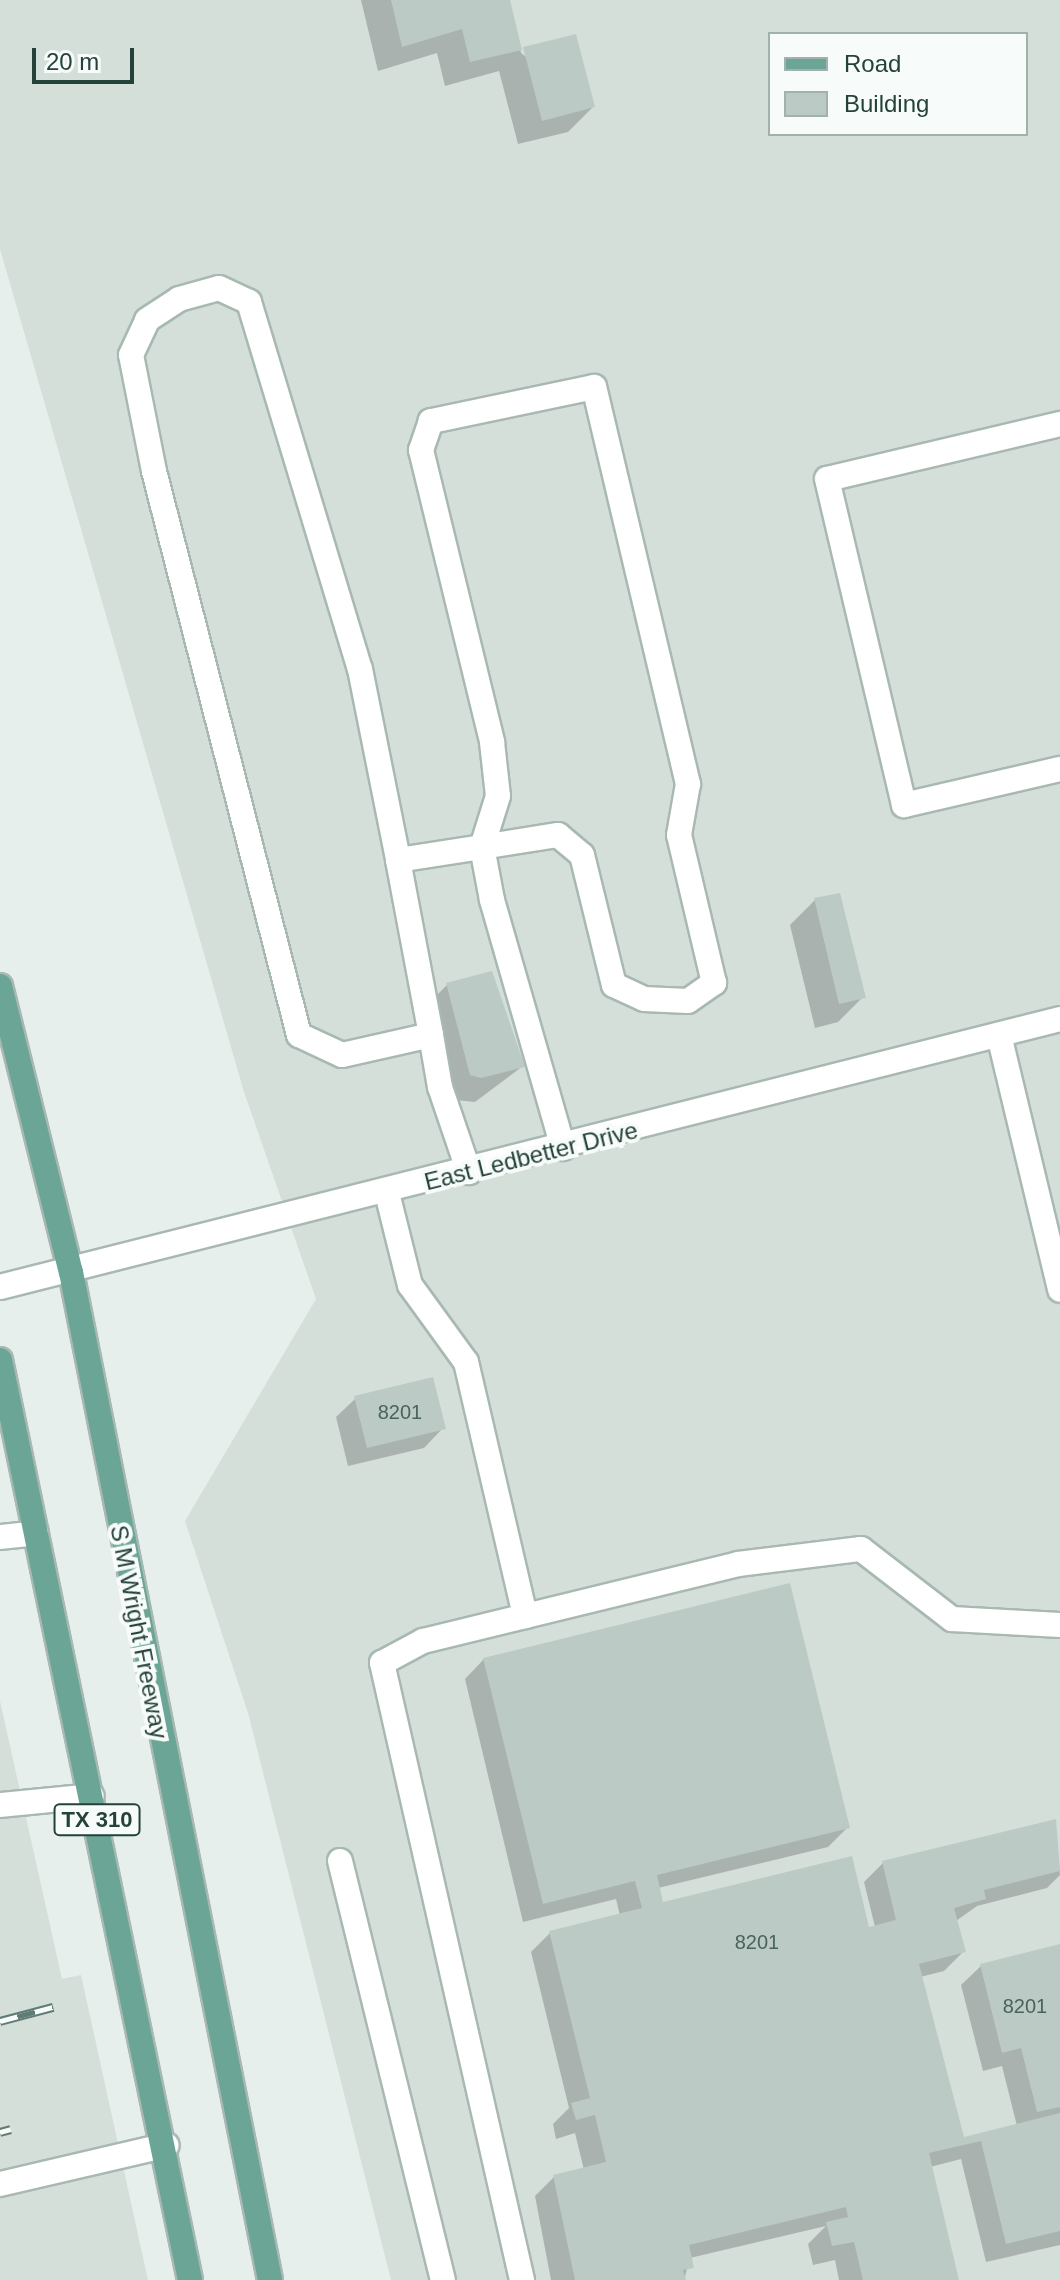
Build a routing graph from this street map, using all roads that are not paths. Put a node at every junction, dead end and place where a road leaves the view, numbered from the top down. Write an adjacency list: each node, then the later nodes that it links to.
1 (1060, 424): 2 (street)
2 (1060, 769)
3 (482, 847): 3 (street); 4 (street); 9 (street)
4 (398, 860): 7 (street); 7 (street)
5 (0, 986): 12 (main road, S M Wright Freeway / TX 310)
6 (1060, 1019): 8 (street, East Ledbetter Drive)
7 (431, 1035): 10 (street)
8 (999, 1035): 9 (street, East Ledbetter Drive); 14 (street)
9 (563, 1148): 10 (street, East Ledbetter Drive)
10 (469, 1172): 11 (street, East Ledbetter Drive)
11 (387, 1193): 12 (street, East Ledbetter Drive); 18 (street)
12 (71, 1272): 13 (street, East Ledbetter Drive); 26 (main road, S M Wright Freeway / TX 310)
13 (0, 1287)
14 (1060, 1290)
15 (0, 1360): 16 (main road, TX 310)
16 (36, 1533): 17 (street); 20 (main road, TX 310)
17 (0, 1537)
18 (525, 1616): 19 (street); 28 (street)
19 (1060, 1625)
20 (92, 1796): 21 (street); 23 (main road, TX 310)
21 (0, 1805)
22 (340, 1861): 27 (street)
23 (167, 2145): 24 (street); 25 (main road, TX 310)
24 (0, 2184)
25 (190, 2280)
26 (270, 2280)
27 (443, 2280)
28 (522, 2280)

